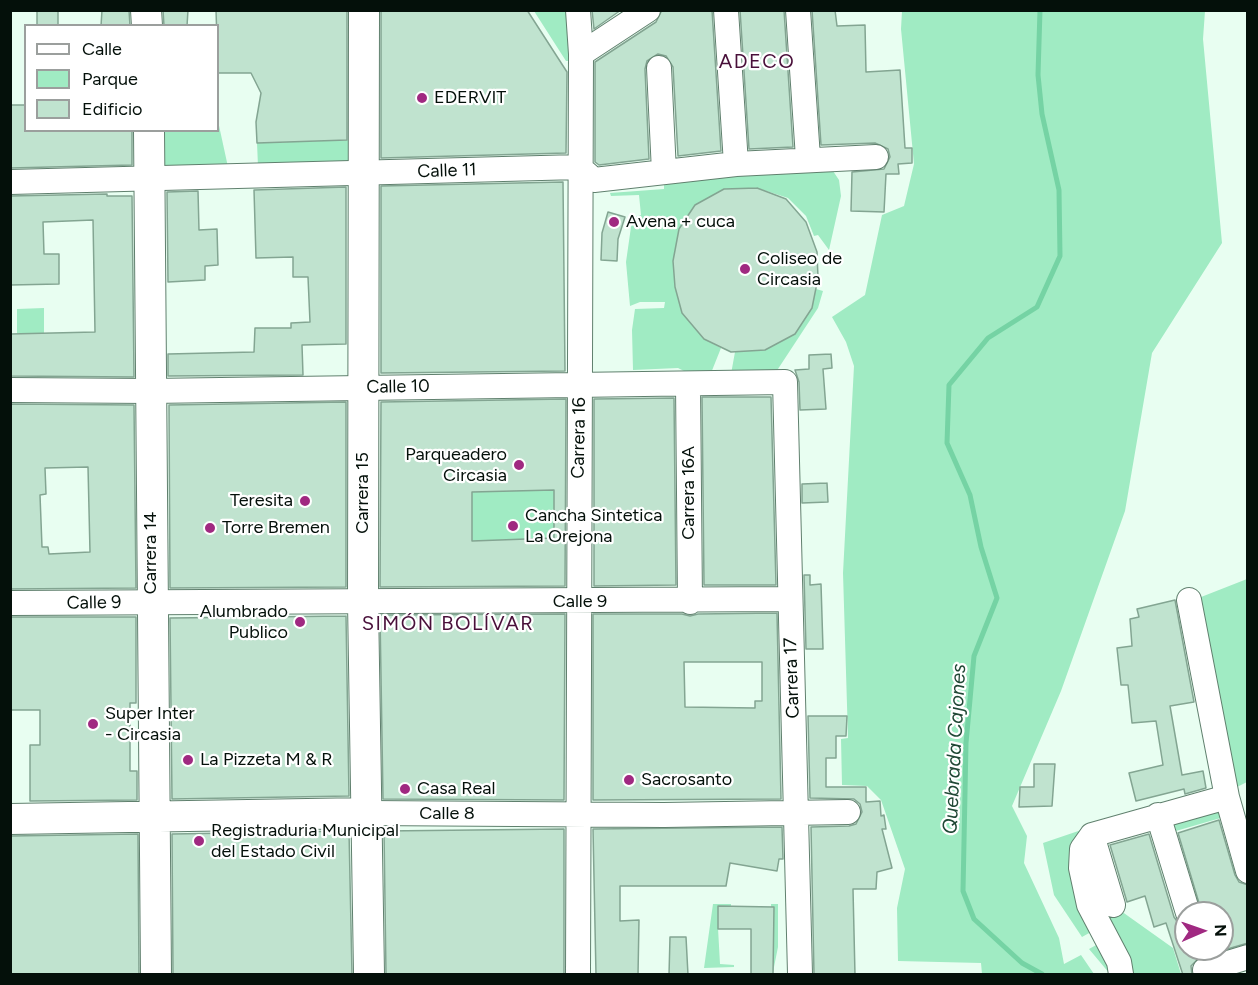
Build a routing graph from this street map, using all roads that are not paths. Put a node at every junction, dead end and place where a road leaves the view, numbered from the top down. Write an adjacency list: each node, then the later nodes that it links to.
1 (364, 10): 14 (main road, Carrera 15)
2 (578, 10): 6 (street, Carrera 16)
3 (648, 10): 6 (street)
4 (726, 10): 11 (street)
5 (798, 10): 10 (street)
6 (581, 54): 12 (street, Carrera 16)
7 (659, 68): 13 (street)
8 (149, 132): 15 (main road, Carrera 14)
9 (876, 157): 10 (street, Calle 11)
10 (808, 158): 11 (street, Calle 11)
11 (736, 164): 13 (street, Calle 11)
12 (579, 167): 13 (street, Calle 11); 14 (street, Calle 11); 19 (street, Carrera 16)
13 (664, 172)
14 (362, 173): 15 (street, Calle 11); 20 (main road, Carrera 15)
15 (150, 179): 16 (street, Calle 11); 22 (main road, Carrera 14)
16 (10, 182)
17 (785, 382): 18 (street, Calle 10); 23 (street, Carrera 17)
18 (688, 384): 19 (street, Calle 10); 28 (street, Carrera 16A)
19 (580, 385): 20 (street, Calle 10); 27 (street, Carrera 16)
20 (363, 387): 22 (street, Calle 10); 26 (main road, Carrera 15)
21 (10, 390): 22 (street, Calle 10)
22 (150, 392): 25 (main road, Carrera 14)
23 (789, 599): 28 (street, Calle 9); 33 (street, Carrera 17)
24 (1189, 600): 30 (street)
25 (151, 602): 26 (street, Calle 9); 29 (street, Calle 9); 36 (main road, Carrera 14)
26 (363, 602): 27 (street, Calle 9); 32 (main road, Carrera 15)
27 (578, 602): 28 (street, Calle 9); 34 (street, Carrera 16)
28 (690, 602)
29 (10, 603)
30 (1227, 797): 35 (street); 39 (street)
31 (848, 812): 33 (street, Calle 8)
32 (368, 813): 34 (street, Calle 8); 36 (main road, Calle 8); 45 (main road, Carrera 15)
33 (797, 814): 34 (street, Calle 8); 47 (street, Carrera 17)
34 (579, 815): 46 (street, Carrera 16)
35 (1158, 815): 38 (street); 40 (street)
36 (154, 816): 37 (main road, Calle 8); 44 (main road, Carrera 14)
37 (10, 819)
38 (1092, 835): 41 (street); 48 (street)
39 (1248, 871)
40 (1184, 901)
41 (1113, 905)
42 (1248, 957): 43 (street)
43 (1204, 965)
44 (156, 975)
45 (369, 975)
46 (578, 975)
47 (800, 975)
48 (1121, 975)

